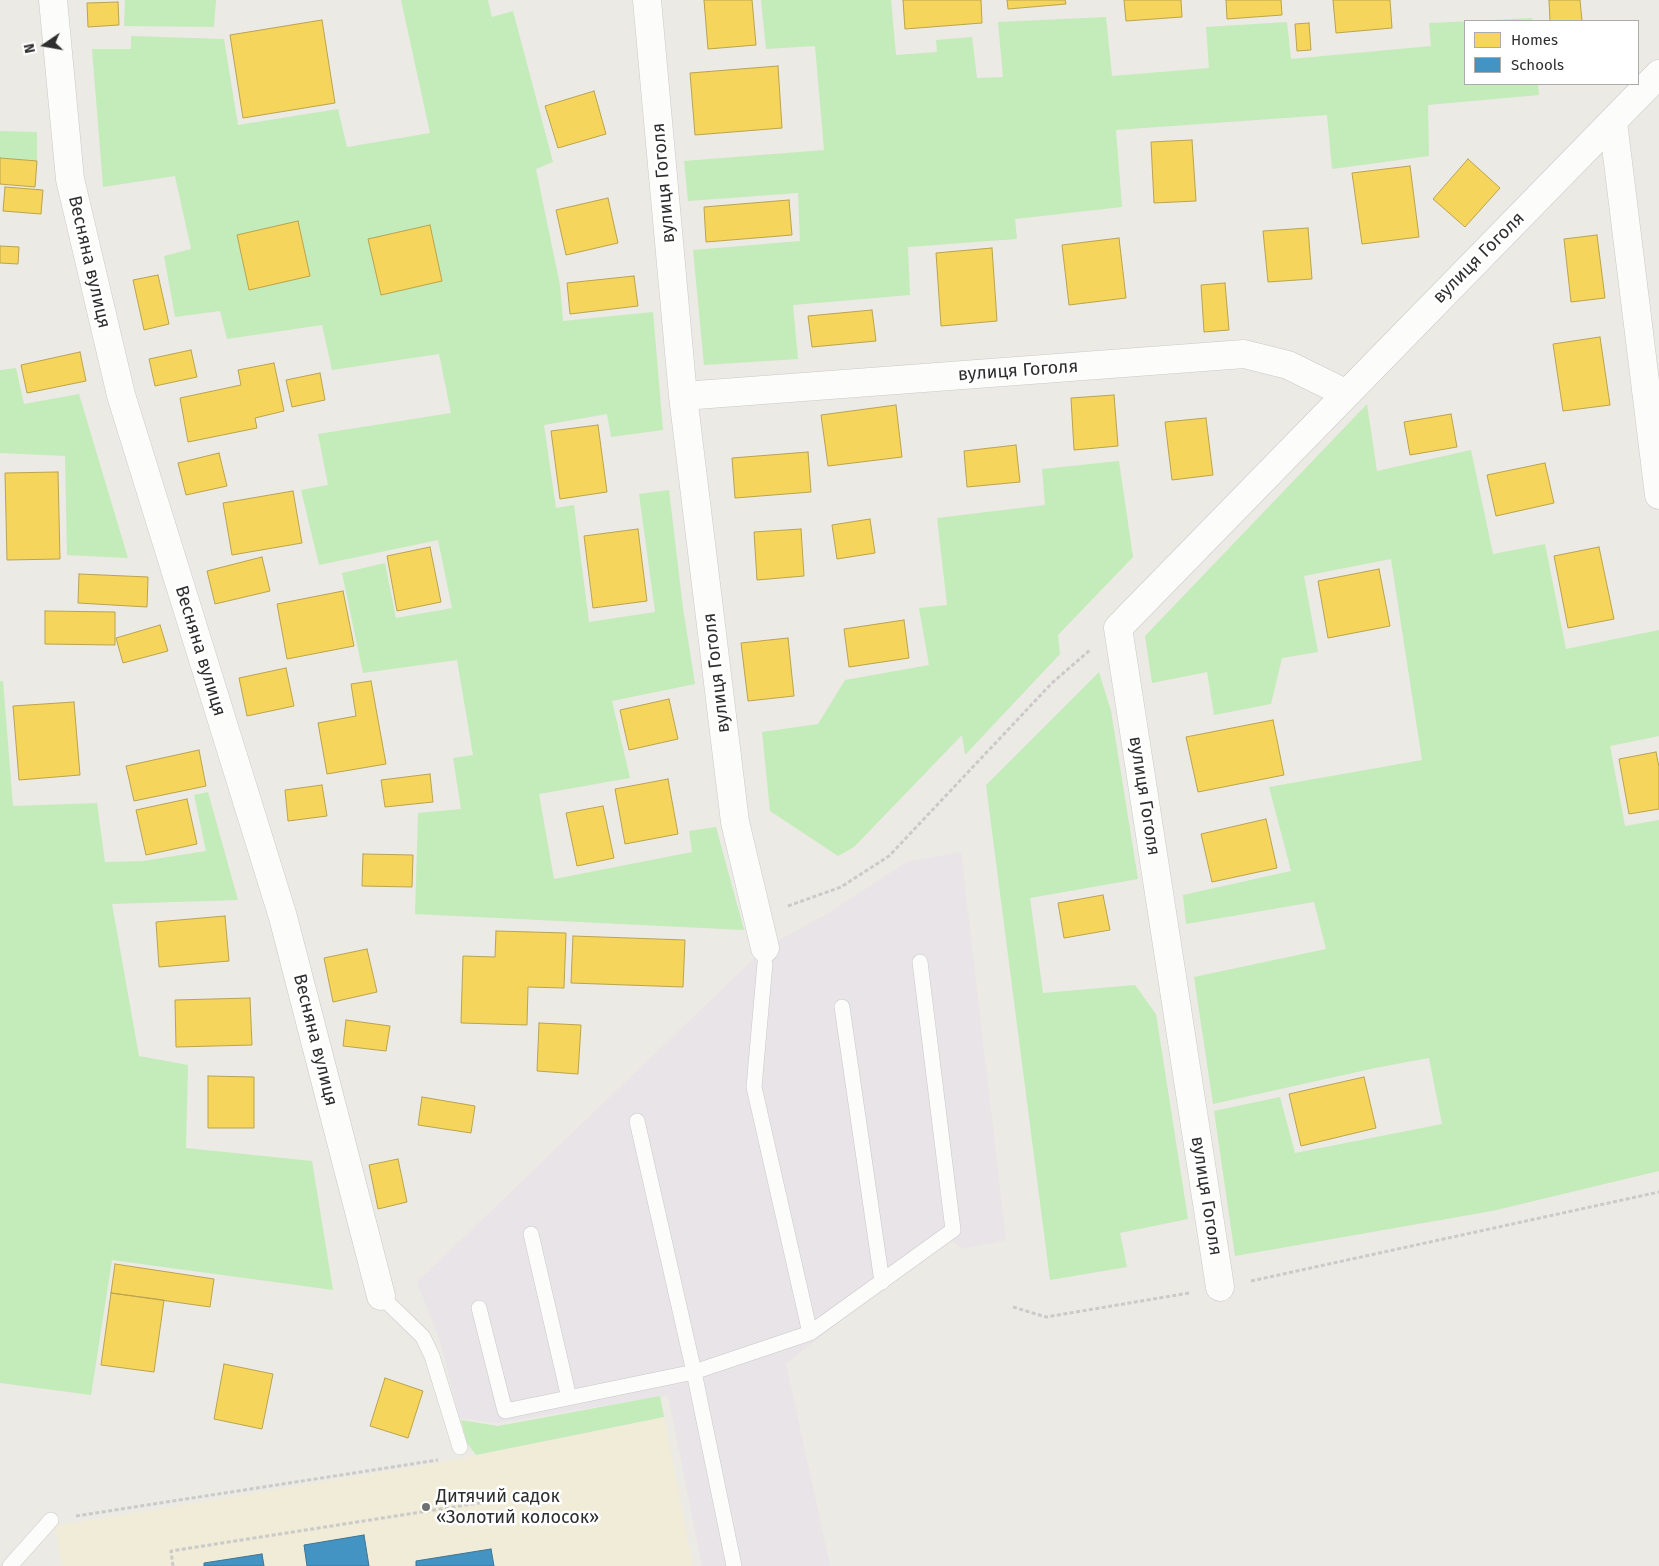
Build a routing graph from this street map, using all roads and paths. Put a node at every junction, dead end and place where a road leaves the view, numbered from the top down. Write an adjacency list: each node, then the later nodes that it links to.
1 (53, 0): 18 (street, Весняна вулиця)
2 (648, 0): 6 (street, вулиця Гоголя)
3 (1659, 74): 4 (street, вулиця Гоголя)
4 (1613, 122): 5 (street, вулиця Гоголя); 7 (street)
5 (1345, 393): 6 (street, вулиця Гоголя); 8 (street, вулиця Гоголя)
6 (683, 396): 10 (street, вулиця Гоголя)
7 (1659, 495)
8 (1118, 628): 9 (path); 17 (street, вулиця Гоголя)
9 (787, 907)
10 (765, 955): 21 (lane)
11 (920, 962): 16 (lane)
12 (842, 1007): 16 (lane)
13 (637, 1121): 22 (lane)
14 (1659, 1192): 17 (path)
15 (531, 1234): 23 (lane)
16 (882, 1282): 21 (lane)
17 (1220, 1287): 19 (path)
18 (381, 1296): 24 (lane)
19 (1013, 1307)
20 (479, 1308): 23 (lane)
21 (810, 1333): 22 (lane)
22 (694, 1372): 23 (lane); 29 (lane)
23 (569, 1398)
24 (460, 1447): 26 (path)
25 (492, 1501): 28 (path)
26 (51, 1520): 27 (lane)
27 (10, 1566)
28 (174, 1566)
29 (734, 1566)

